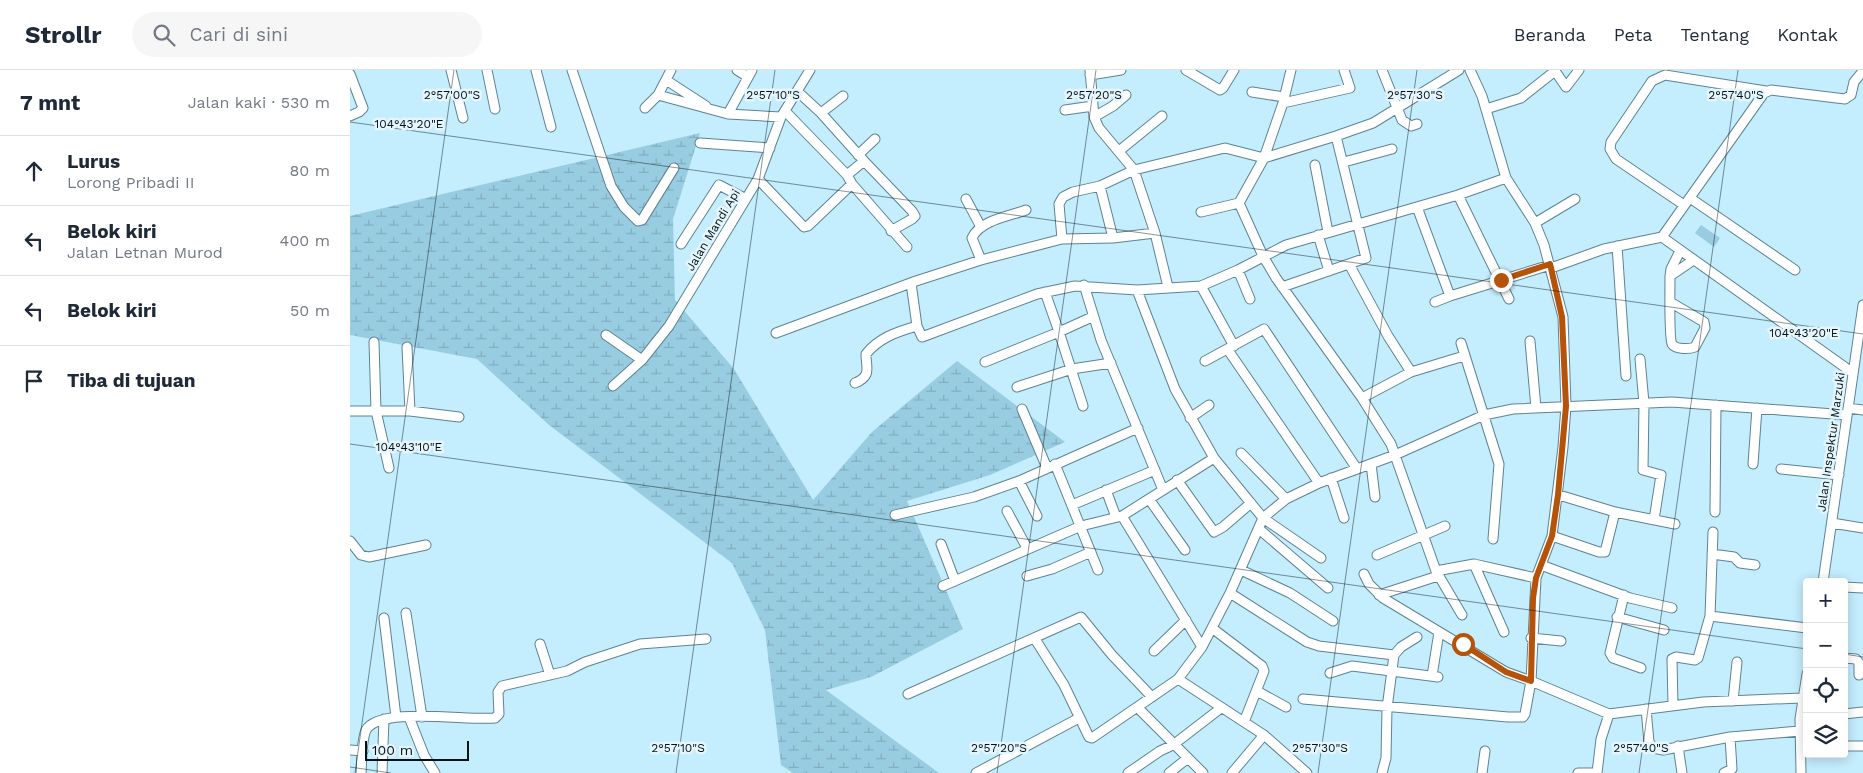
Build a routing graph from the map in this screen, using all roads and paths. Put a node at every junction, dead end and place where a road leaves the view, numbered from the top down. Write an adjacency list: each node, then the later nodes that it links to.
1 (451, 70): 42 (street)
2 (486, 70): 31 (street)
3 (536, 70): 44 (street)
4 (572, 70): 55 (street)
5 (671, 70): 21 (street)
6 (737, 70): 20 (street)
7 (810, 70): 22 (street, Jalan Mandi Api)
8 (1121, 70): 18 (street)
9 (1186, 70): 10 (street)
10 (1234, 70)
11 (1291, 70): 28 (street)
12 (1382, 70): 32 (street)
13 (1459, 70): 32 (street)
14 (1470, 70): 33 (street)
15 (1579, 70): 33 (street)
16 (1348, 71): 28 (street)
17 (1863, 71): 24 (street)
18 (1090, 72): 29 (street)
19 (350, 74): 39 (street)
20 (750, 74): 37 (street)
21 (666, 80): 25 (street); 34 (street)
22 (798, 91): 36 (street); 38 (street, Jalan Mandi Api)
23 (1252, 92): 28 (street)
24 (1766, 92): 66 (street); 66 (street)
25 (658, 95): 30 (street); 34 (street)
26 (1126, 95): 41 (street)
27 (843, 96): 36 (street)
28 (1283, 100): 52 (street)
29 (1093, 106): 35 (street); 41 (street)
30 (645, 108)
31 (495, 109)
32 (1397, 109): 43 (street); 45 (street)
33 (1486, 109): 58 (street)
34 (712, 110): 37 (street)
35 (1065, 110)
36 (821, 113): 51 (street)
37 (728, 114): 38 (street)
38 (783, 114): 48 (street, Jalan Mandi Api); 57 (street)
39 (350, 116)
40 (1162, 116): 50 (street)
41 (1094, 117): 50 (street)
42 (463, 118)
43 (1417, 124)
44 (552, 127)
45 (1336, 136): 52 (street); 53 (street)
46 (876, 139): 51 (street)
47 (700, 143): 48 (street)
48 (770, 148): 59 (street, Jalan Mandi Api)
49 (1392, 150): 53 (street)
50 (1119, 151): 56 (street)
51 (861, 158): 57 (street); 74 (street)
52 (1264, 158): 56 (street); 67 (street)
53 (1344, 162): 72 (street)
54 (1315, 165): 76 (street)
55 (674, 168)
56 (1134, 170): 61 (street); 75 (street)
57 (847, 175): 60 (street)
58 (1506, 178): 62 (street); 71 (street)
59 (758, 179): 60 (street); 63 (street, Jalan Mandi Api)
60 (852, 184): 74 (street)
61 (1100, 186): 78 (street); 79 (street)
62 (1458, 195): 68 (street); 93 (street)
63 (746, 199): 80 (street); 120 (street, Jalan Mandi Api)
64 (966, 199): 73 (street)
65 (1575, 199): 71 (street)
66 (1687, 201): 77 (street); 90 (street)
67 (1239, 203): 70 (street); 84 (street)
68 (1417, 207): 72 (street); 101 (street)
69 (1026, 210): 73 (street)
70 (1201, 212)
71 (1534, 223): 88 (street)
72 (1358, 224): 76 (street); 87 (street)
73 (981, 227): 85 (street)
74 (891, 231): 82 (street)
75 (1156, 233): 78 (street); 98 (street)
76 (1323, 234): 84 (street); 91 (street)
77 (1662, 237): 81 (street); 83 (street)
78 (1113, 238): 79 (street)
79 (1062, 239): 85 (street)
80 (681, 244)
81 (1618, 246): 88 (street); 127 (street)
82 (907, 247)
83 (1680, 252): 86 (street); 92 (street)
84 (1262, 256): 89 (street); 97 (street)
85 (981, 260): 94 (street)
86 (1692, 261): 92 (street); 126 (street)
87 (1349, 264): 91 (street); 125 (street)
88 (1551, 266): 93 (street); 136 (street)
89 (1238, 270): 96 (street); 102 (street)
90 (1795, 270)
91 (1329, 271): 97 (street)
92 (1670, 276): 105 (street)
93 (1501, 280): 101 (street); 103 (street)
94 (911, 283): 109 (street); 111 (street)
95 (1084, 285): 99 (street); 100 (street); 107 (street)
96 (1201, 286): 98 (street); 117 (street)
97 (1282, 287): 131 (street)
98 (1168, 288): 99 (street)
99 (1137, 290): 147 (street)
100 (1045, 292): 109 (street); 110 (street)
101 (1450, 296): 104 (street)
102 (1250, 299)
103 (1509, 299)
104 (1435, 302)
105 (1670, 302): 105 (street)
106 (1863, 309): 108 (street, Jalan Inspektur Marzuki)
107 (1092, 317): 110 (street); 123 (street)
108 (1861, 324): 126 (street, Jalan Inspektur Marzuki)
109 (917, 326): 128 (street)
110 (1058, 332): 122 (street); 124 (street)
111 (776, 333)
112 (606, 334): 120 (street)
113 (1530, 341): 137 (street)
114 (374, 342): 142 (street)
115 (1461, 343): 118 (street)
116 (407, 347): 143 (street)
117 (1231, 348): 121 (street); 156 (street); 163 (street)
118 (1464, 356): 125 (street); 145 (street)
119 (1640, 359): 132 (street)
120 (642, 360): 129 (street, Jalan Mandi Api)
121 (1205, 361)
122 (985, 362)
123 (1111, 363): 124 (street); 148 (street)
124 (1072, 369): 130 (street); 135 (street)
125 (1411, 372): 131 (street)
126 (1853, 374): 144 (street, Jalan Inspektur Marzuki)
127 (1626, 376)
128 (855, 383)
129 (613, 386)
130 (1017, 386)
131 (1362, 398): 150 (street)
132 (1644, 403): 134 (street); 136 (street); 180 (street)
133 (1209, 405): 147 (street)
134 (1716, 405): 138 (street); 174 (street)
135 (1083, 406)
136 (1566, 406): 137 (street); 166 (street)
137 (1536, 408): 145 (street)
138 (1757, 408): 144 (street); 153 (street)
139 (1022, 409): 154 (street)
140 (1863, 410): 144 (street)
141 (350, 411): 142 (street)
142 (376, 411): 143 (street); 155 (street)
143 (410, 411): 146 (street)
144 (1848, 411): 159 (street, Jalan Inspektur Marzuki)
145 (1484, 415): 150 (street); 190 (street)
146 (459, 417)
147 (1190, 418): 151 (street)
148 (1138, 428): 154 (street); 158 (street)
149 (1241, 453): 169 (street)
150 (1395, 455): 152 (street); 189 (street)
151 (1214, 458): 161 (street); 170 (street)
152 (1371, 464): 156 (street); 167 (street)
153 (1753, 464)
154 (1051, 466): 162 (street); 171 (street)
155 (388, 468)
156 (1357, 469): 160 (street)
157 (1781, 469): 159 (street)
158 (1154, 470): 164 (street); 165 (street)
159 (1839, 475): 181 (street, Jalan Inspektur Marzuki)
160 (1331, 478): 163 (street); 179 (street)
161 (1177, 480): 165 (street); 170 (street)
162 (1020, 482): 175 (street); 176 (street)
163 (1319, 483): 169 (street)
164 (1106, 490): 171 (street); 177 (street)
165 (1162, 490): 168 (street)
166 (1558, 495): 173 (street); 188 (street)
167 (1375, 497)
168 (1149, 499): 177 (street); 195 (street)
169 (1286, 499): 178 (street)
170 (1251, 503): 178 (street)
171 (1072, 505): 183 (street)
172 (1007, 511): 194 (street)
173 (1615, 512): 180 (street); 188 (street)
174 (1715, 512)
175 (895, 515)
176 (1037, 516)
177 (1119, 517): 183 (street); 224 (street)
178 (1263, 518): 186 (street); 199 (street)
179 (1344, 518)
180 (1654, 520): 182 (street)
181 (1832, 523): 185 (street); 209 (street, Jalan Inspektur Marzuki)
182 (1675, 524)
183 (1081, 526): 194 (street); 196 (street)
184 (1445, 526): 189 (street)
185 (1863, 528)
186 (1259, 530): 204 (street); 213 (street)
187 (1714, 532): 197 (street)
188 (1552, 536): 201 (street)
189 (1423, 537): 198 (street); 205 (street)
190 (1493, 539)
191 (350, 541): 193 (street)
192 (941, 544): 210 (street)
193 (426, 545)
194 (1027, 548): 210 (street)
195 (1185, 550)
196 (1091, 552): 203 (street); 207 (street)
197 (1712, 554): 202 (street); 221 (street)
198 (1378, 555)
199 (1321, 558)
200 (1474, 564): 205 (street); 208 (street); 230 (street)
201 (1541, 565): 208 (street); 217 (street)
202 (1755, 565)
203 (1098, 570)
204 (1241, 570): 215 (street); 225 (street)
205 (1437, 573): 216 (street); 220 (street)
206 (1364, 574): 216 (street)
207 (1027, 576)
208 (1536, 578): 232 (street)
209 (1824, 578)
210 (955, 581): 211 (street)
211 (944, 586)
212 (1848, 587): 214 (street)
213 (1328, 588)
214 (1863, 588)
215 (1230, 594): 226 (street); 239 (street)
216 (1379, 595): 229 (street)
217 (1624, 595): 218 (street); 222 (street)
218 (1672, 608)
219 (406, 613): 266 (street)
220 (1462, 615)
221 (1710, 616): 227 (street); 256 (street)
222 (1617, 617): 228 (street); 242 (street)
223 (384, 618): 267 (street)
224 (1186, 620): 237 (street); 238 (street)
225 (1333, 621)
226 (1212, 628): 237 (street); 249 (street)
227 (1803, 628)
228 (1664, 630)
229 (1439, 632): 243 (street); 248 (street)
230 (1504, 632)
231 (1418, 637): 239 (street)
232 (1531, 638): 235 (street); 248 (street)
233 (706, 639): 245 (street)
234 (1035, 639): 251 (street); 252 (street); 268 (street)
235 (1561, 641)
236 (540, 644): 245 (street)
237 (1202, 646): 247 (street)
238 (1154, 651)
239 (1394, 655): 243 (street)
240 (1848, 658): 246 (street)
241 (1737, 662): 255 (street)
242 (1641, 668)
243 (1391, 670): 244 (street); 260 (street)
244 (1330, 673)
245 (550, 675): 266 (street)
246 (1859, 675)
247 (1178, 679): 252 (street); 259 (street)
248 (1531, 681): 260 (street); 263 (street)
249 (1257, 690): 257 (street); 271 (street)
250 (1803, 690): 253 (street)
251 (908, 694)
252 (1152, 697): 258 (street)
253 (1801, 698): 255 (street); 270 (street)
254 (1303, 699): 260 (street)
255 (1733, 701): 256 (street)
256 (1673, 706): 261 (street)
257 (1286, 707)
258 (1138, 708): 268 (street); 276 (street)
259 (1221, 708): 271 (street); 276 (street)
260 (1387, 708): 294 (street)
261 (1646, 709): 263 (street); 277 (street)
262 (1863, 712): 264 (street)
263 (1609, 714): 297 (street)
264 (1848, 714)
265 (409, 717): 266 (street); 267 (street); 287 (street)
266 (422, 717)
267 (396, 718): 269 (street)
268 (1079, 718): 288 (street)
269 (384, 719): 282 (street); 286 (street)
270 (1803, 719): 272 (street)
271 (1244, 722): 273 (street)
272 (1800, 730): 274 (street); 275 (street)
273 (1264, 735): 292 (street); 293 (street)
274 (1730, 737): 277 (street); 299 (street)
275 (1803, 743)
276 (1174, 745): 284 (street); 289 (street)
277 (1678, 746): 298 (street)
278 (1848, 746): 279 (street)
279 (1863, 746)
280 (350, 750): 282 (street)
281 (1485, 751): 295 (street)
282 (363, 752): 285 (street)
283 (1803, 756): 300 (street)
284 (1188, 758): 290 (street); 291 (street)
285 (361, 773)
286 (382, 773)
287 (435, 773)
288 (976, 773)
289 (1128, 773)
290 (1169, 773)
291 (1203, 773)
292 (1232, 773)
293 (1307, 773)
294 (1382, 773)
295 (1482, 773)
296 (1578, 773): 297 (street)
297 (1597, 773)
298 (1682, 773)
299 (1724, 773)
300 (1801, 773)

